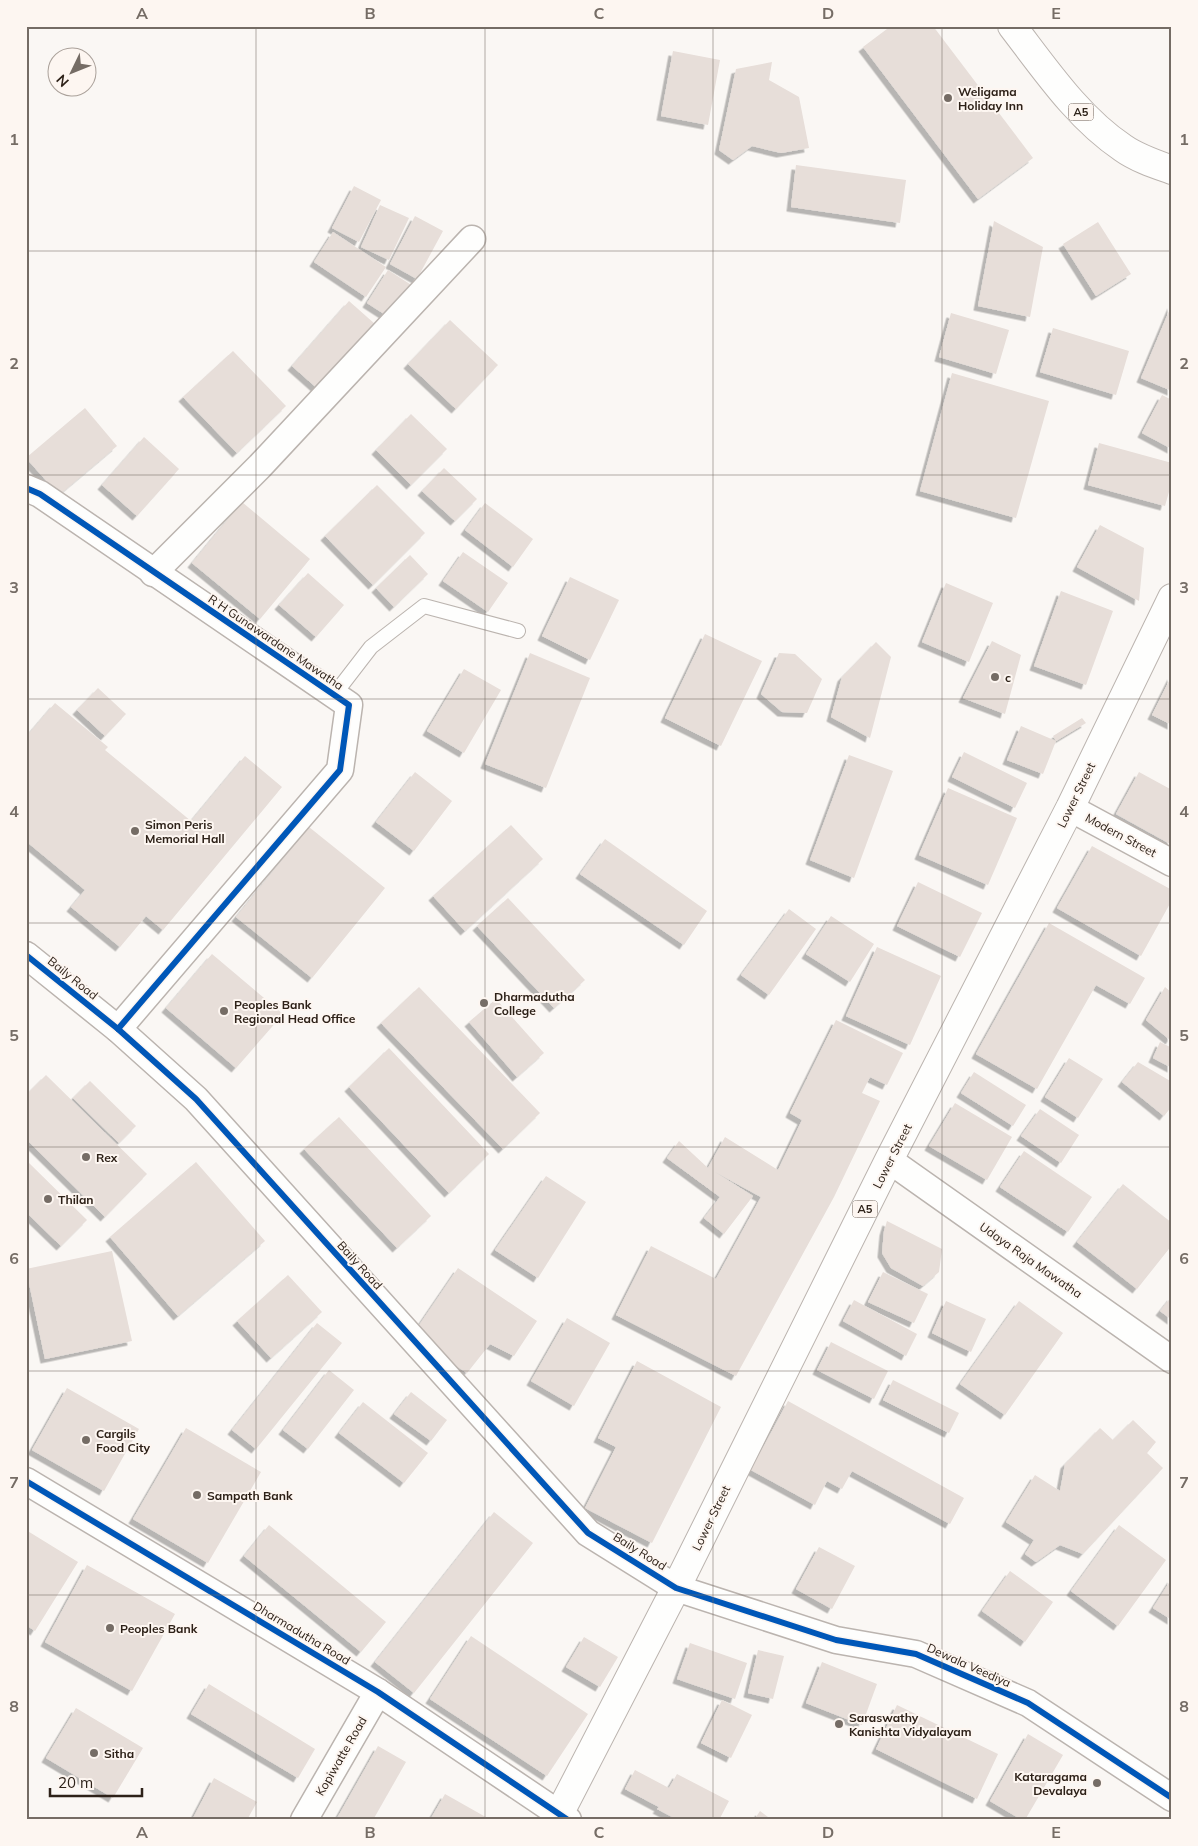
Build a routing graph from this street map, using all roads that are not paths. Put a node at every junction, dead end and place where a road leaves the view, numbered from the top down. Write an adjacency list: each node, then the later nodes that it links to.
1 (1012, 26): 2 (highway, A5)
2 (1172, 170)
3 (472, 239): 5 (street)
4 (26, 488): 5 (street, R H Gunawardane Mawatha)
5 (153, 573): 8 (street, R H Gunawardane Mawatha)
6 (1172, 598): 9 (highway, Lower Street / A5)
7 (518, 631): 8 (lane)
8 (334, 695): 12 (street, R H Gunawardane Mawatha)
9 (1070, 808): 10 (street, Modern Street); 13 (highway, Lower Street / A5)
10 (1172, 863)
11 (26, 955): 12 (street, Baily Road)
12 (118, 1029): 16 (street, Baily Road)
13 (889, 1160): 14 (street, Udaya Raja Mawatha); 16 (highway, Lower Street / A5)
14 (1172, 1360)
15 (26, 1481): 17 (street, Dharmadutha Road)
16 (676, 1588): 18 (street, Dewala Veediya); 19 (highway, Lower Street / A5)
17 (378, 1692): 19 (street, Dharmadutha Road); 20 (street, Kopiwatte Road)
18 (1172, 1798)
19 (561, 1818)
20 (304, 1820)

